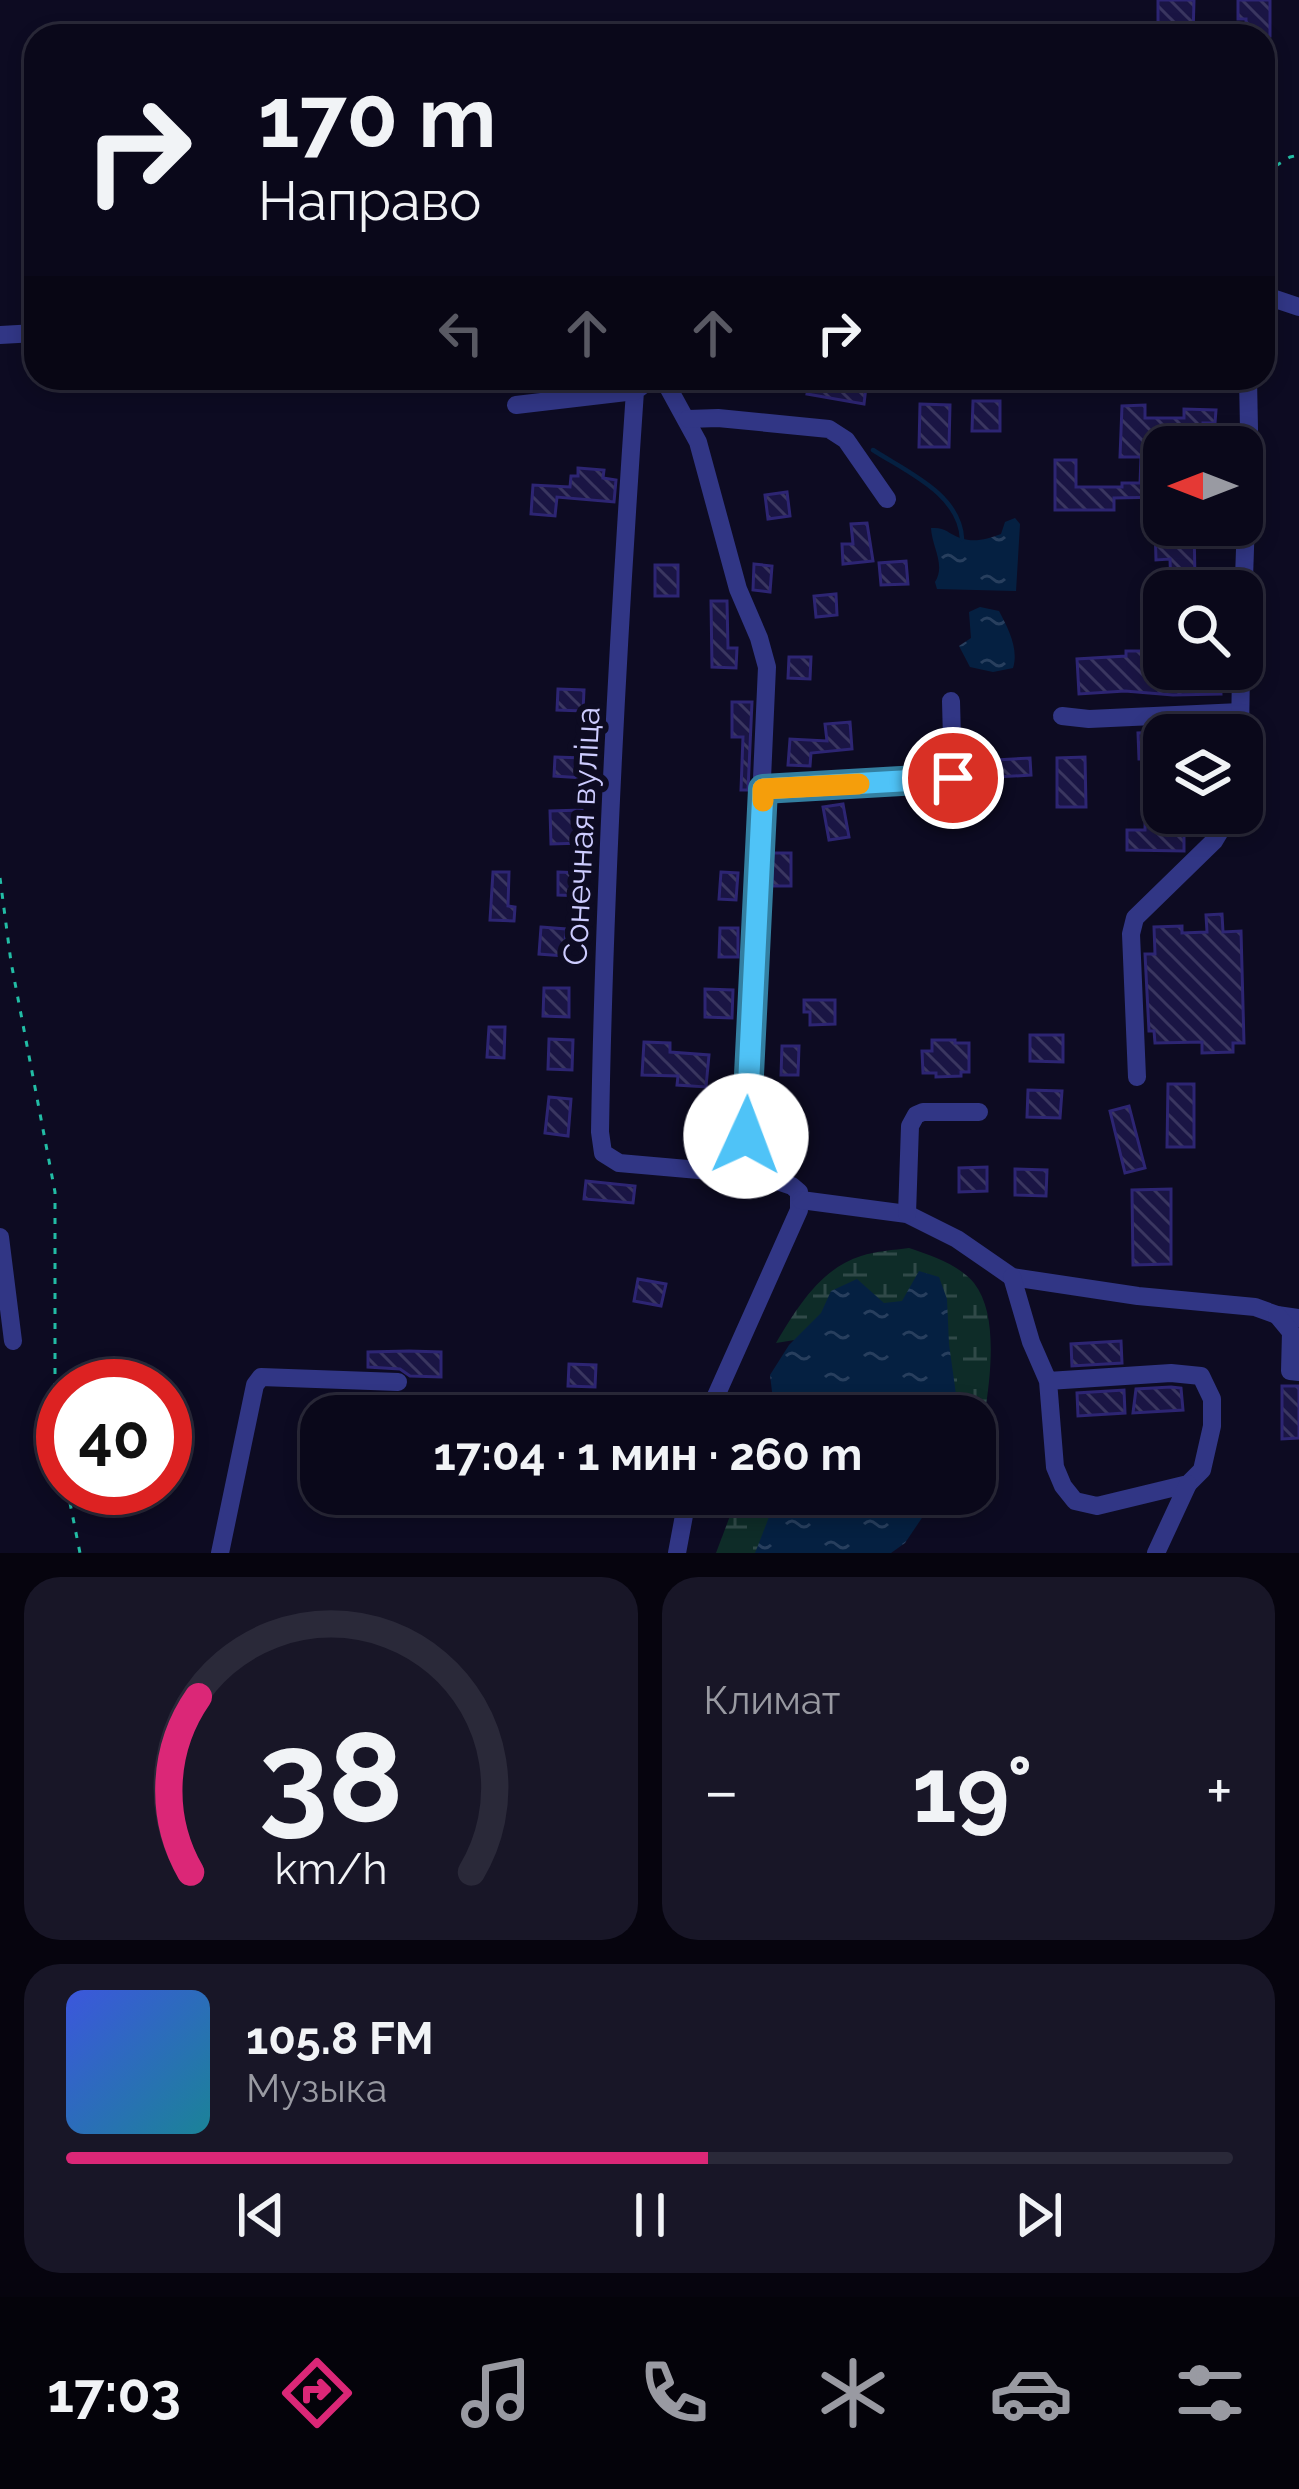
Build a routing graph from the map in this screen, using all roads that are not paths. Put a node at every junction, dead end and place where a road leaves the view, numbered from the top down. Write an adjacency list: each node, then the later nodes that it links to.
1 (670, 390): 5 (street)
2 (1248, 390): 7 (street)
3 (635, 391): 4 (street); 15 (street, Сонечная вуліца)
4 (516, 405)
5 (688, 419): 6 (street); 11 (street)
6 (887, 500)
7 (1244, 570)
8 (951, 701): 11 (street)
9 (1062, 716): 10 (street)
10 (1143, 720)
11 (763, 789): 15 (street)
12 (1218, 834): 13 (street)
13 (1137, 1077)
14 (979, 1112): 17 (street)
15 (752, 1167): 16 (street)
16 (801, 1200): 17 (street); 26 (street)
17 (907, 1214): 19 (street)
18 (0, 1237): 22 (street)
19 (1012, 1277): 20 (street); 24 (street)
20 (1277, 1316): 21 (street); 23 (street)
21 (1299, 1318)
22 (13, 1341)
23 (1299, 1372)
24 (1048, 1381): 27 (street); 27 (street)
25 (398, 1382): 29 (street)
26 (717, 1395)
27 (1188, 1484): 31 (street)
28 (684, 1515): 30 (street)
29 (220, 1553)
30 (677, 1553)
31 (1156, 1553)

